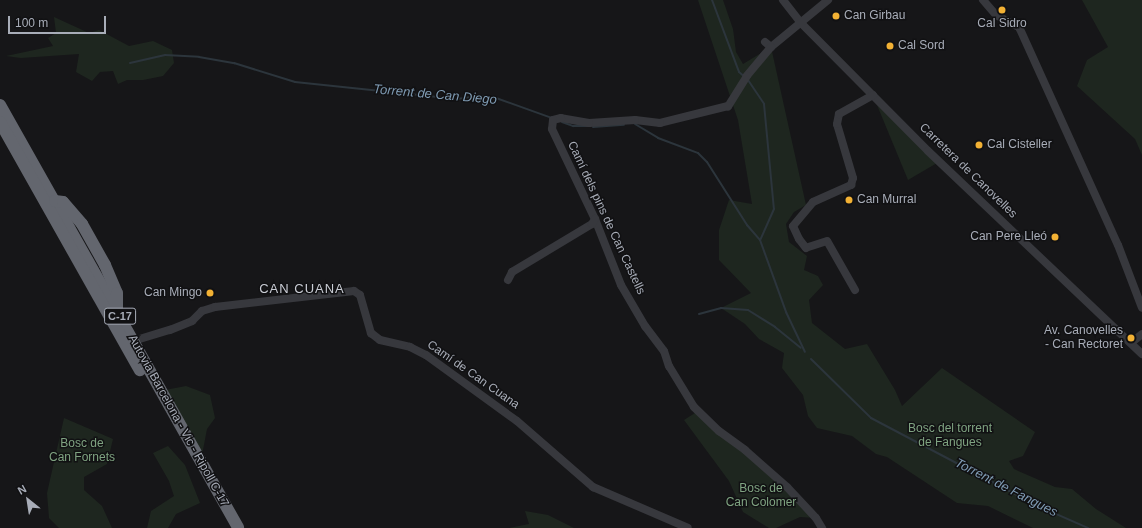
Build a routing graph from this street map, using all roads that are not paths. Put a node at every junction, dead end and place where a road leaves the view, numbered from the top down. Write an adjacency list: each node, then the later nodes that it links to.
1 (783, 0): 4 (street, Carretera de Canovelles)
2 (828, 0): 4 (street, Camí dels pins de Can Castells)
3 (983, 0): 11 (street)
4 (801, 22): 5 (street, Carretera de Canovelles); 8 (street, Camí dels pins de Can Castells)
5 (873, 95): 10 (street); 14 (street, Carretera de Canovelles)
6 (0, 105): 13 (highway, Autovia Barcelona - Vic - Ripoll C-17 / C-17)
7 (0, 122): 16 (highway, Autovia Barcelona - Vic - Ripoll C-17 / C-17)
8 (595, 220): 9 (street); 19 (street, Camí dels pins de Can Castells)
9 (508, 280)
10 (855, 290)
11 (1142, 308)
12 (1142, 334): 14 (street)
13 (133, 341): 17 (highway, Autovia Barcelona - Vic - Ripoll C-17 / C-17); 18 (street, Camí de Can Cuana)
14 (1131, 343): 15 (street, Carretera de Canovelles)
15 (1142, 354)
16 (229, 528)
17 (238, 528)
18 (688, 528)
19 (822, 528)

